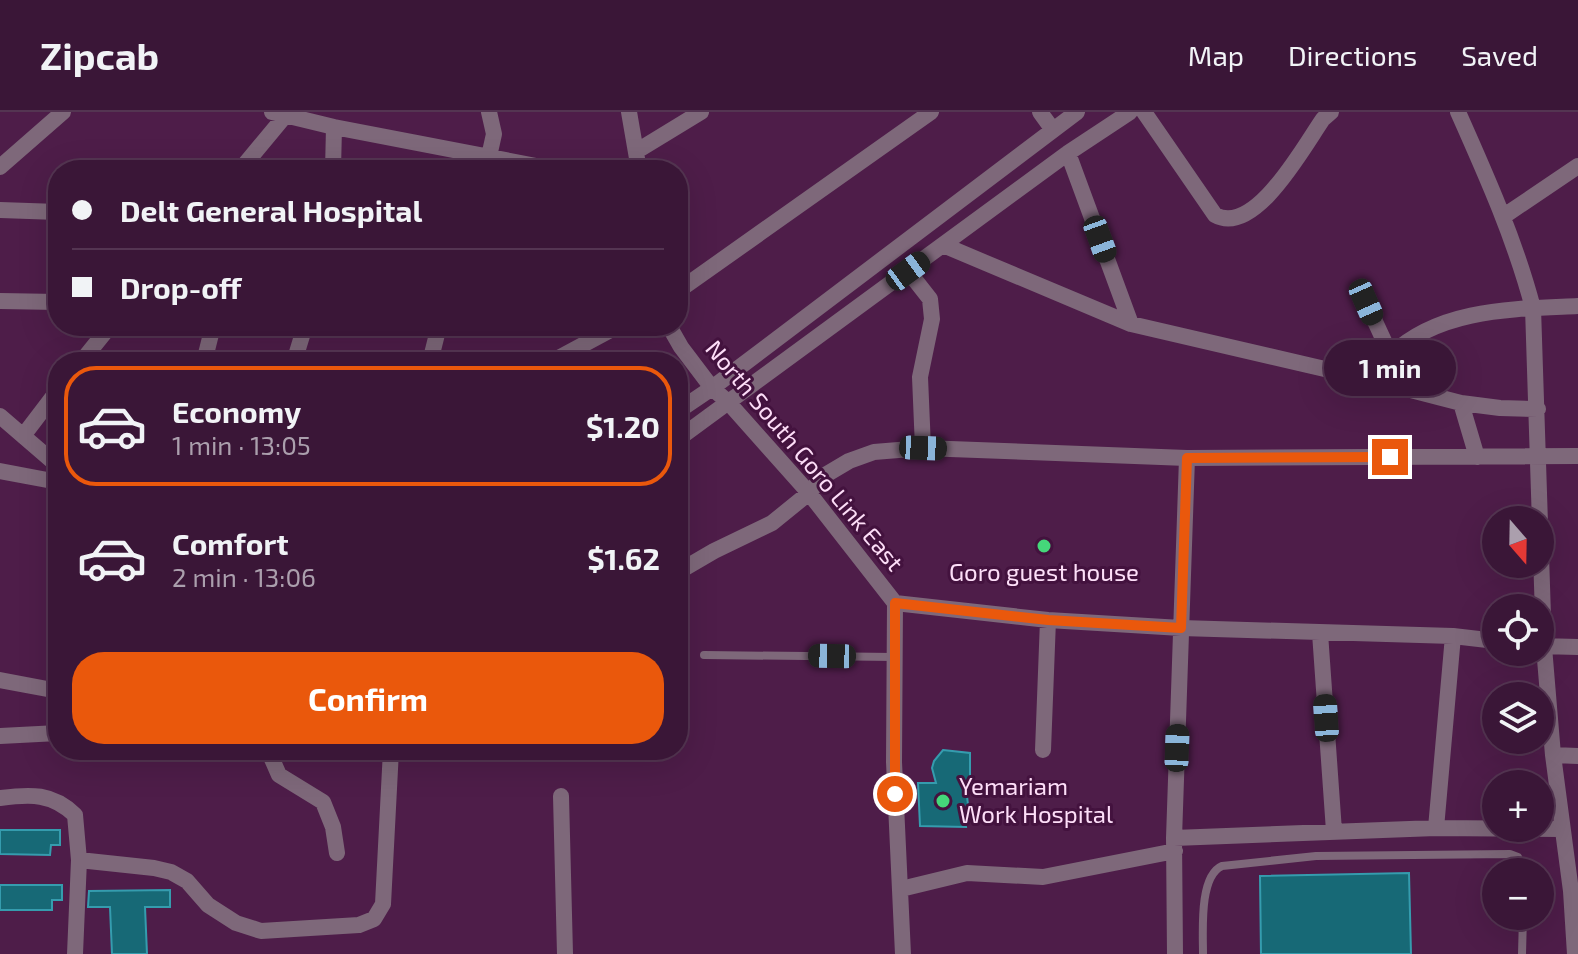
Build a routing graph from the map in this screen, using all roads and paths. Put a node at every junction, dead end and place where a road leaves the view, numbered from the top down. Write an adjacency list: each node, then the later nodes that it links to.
1 (63, 112): 24 (street)
2 (489, 112): 21 (street)
3 (629, 112): 16 (street)
4 (701, 112): 16 (street)
5 (1040, 112): 15 (street)
6 (1077, 112): 15 (street)
7 (1130, 112): 17 (street)
8 (1144, 112): 9 (street)
9 (1331, 112)
10 (1458, 112): 27 (street)
11 (279, 114): 13 (street); 18 (street)
12 (926, 114): 30 (street)
13 (309, 117): 14 (street)
14 (334, 127): 19 (street); 20 (street)
15 (1053, 130): 44 (street)
16 (637, 151): 22 (street)
17 (1068, 153): 28 (street); 36 (street)
18 (247, 160)
19 (333, 160)
20 (471, 160)
21 (489, 160)
22 (638, 160)
23 (1578, 166): 27 (street)
24 (0, 167)
25 (0, 210): 26 (street)
26 (48, 212)
27 (1504, 216): 35 (street)
28 (943, 245): 29 (street); 36 (street)
29 (908, 271): 45 (street); 53 (street)
30 (688, 284)
31 (0, 301): 32 (street)
32 (48, 302)
33 (1366, 302): 42 (street)
34 (1578, 306): 35 (street)
35 (1533, 308): 42 (street); 49 (street)
36 (1131, 324): 43 (street)
37 (102, 336): 39 (street)
38 (599, 336): 40 (street)
39 (89, 352)
40 (570, 352)
41 (688, 356): 44 (street, North South Goro Link East)
42 (1391, 356): 43 (street)
43 (1372, 380): 47 (street)
44 (712, 388): 45 (street, North South Goro Link East); 48 (street)
45 (728, 402): 51 (street); 61 (street, North South Goro Link East)
46 (48, 403): 52 (street)
47 (1461, 403): 49 (street); 56 (street)
48 (688, 404)
49 (1538, 409): 57 (street)
50 (0, 416): 52 (street)
51 (688, 432)
52 (23, 436): 55 (street)
53 (923, 448): 58 (street); 61 (street)
54 (1578, 456): 57 (street)
55 (48, 457)
56 (1477, 457): 57 (street); 58 (street)
57 (1540, 457): 63 (street)
58 (1187, 458): 66 (street)
59 (0, 471): 60 (street)
60 (48, 480)
61 (809, 493): 62 (street); 64 (street, North South Goro Link East)
62 (688, 566)
63 (1541, 594)
64 (895, 603): 65 (street); 73 (street, North South Goro Link East)
65 (1048, 620): 66 (street); 79 (street)
66 (1181, 628): 67 (street); 89 (street)
67 (1320, 633): 68 (street); 88 (street)
68 (1453, 636): 69 (street); 86 (street)
69 (1482, 639)
70 (1554, 647): 71 (street)
71 (1578, 647)
72 (704, 655): 73 (lane)
73 (895, 657): 93 (street, North South Goro Link East)
74 (1544, 666): 80 (street)
75 (0, 680): 76 (street)
76 (48, 689)
77 (48, 734): 78 (street)
78 (0, 736)
79 (1043, 750)
80 (1553, 755): 81 (street); 87 (street)
81 (1578, 756)
82 (272, 760): 90 (street)
83 (390, 760): 92 (street)
84 (561, 796): 97 (street)
85 (0, 798): 92 (street)
86 (1436, 828): 87 (street); 88 (street)
87 (1562, 829): 94 (street)
88 (1334, 831): 89 (street)
89 (1174, 844): 93 (street); 99 (street)
90 (337, 853)
91 (1518, 858): 100 (lane)
92 (79, 860): 96 (street)
93 (901, 889): 98 (street, North South Goro Link East)
94 (1574, 891): 102 (street)
95 (1523, 930): 101 (lane)
96 (75, 954)
97 (565, 954)
98 (903, 954)
99 (1175, 954)
100 (1203, 954)
101 (1522, 954)
102 (1575, 954)

